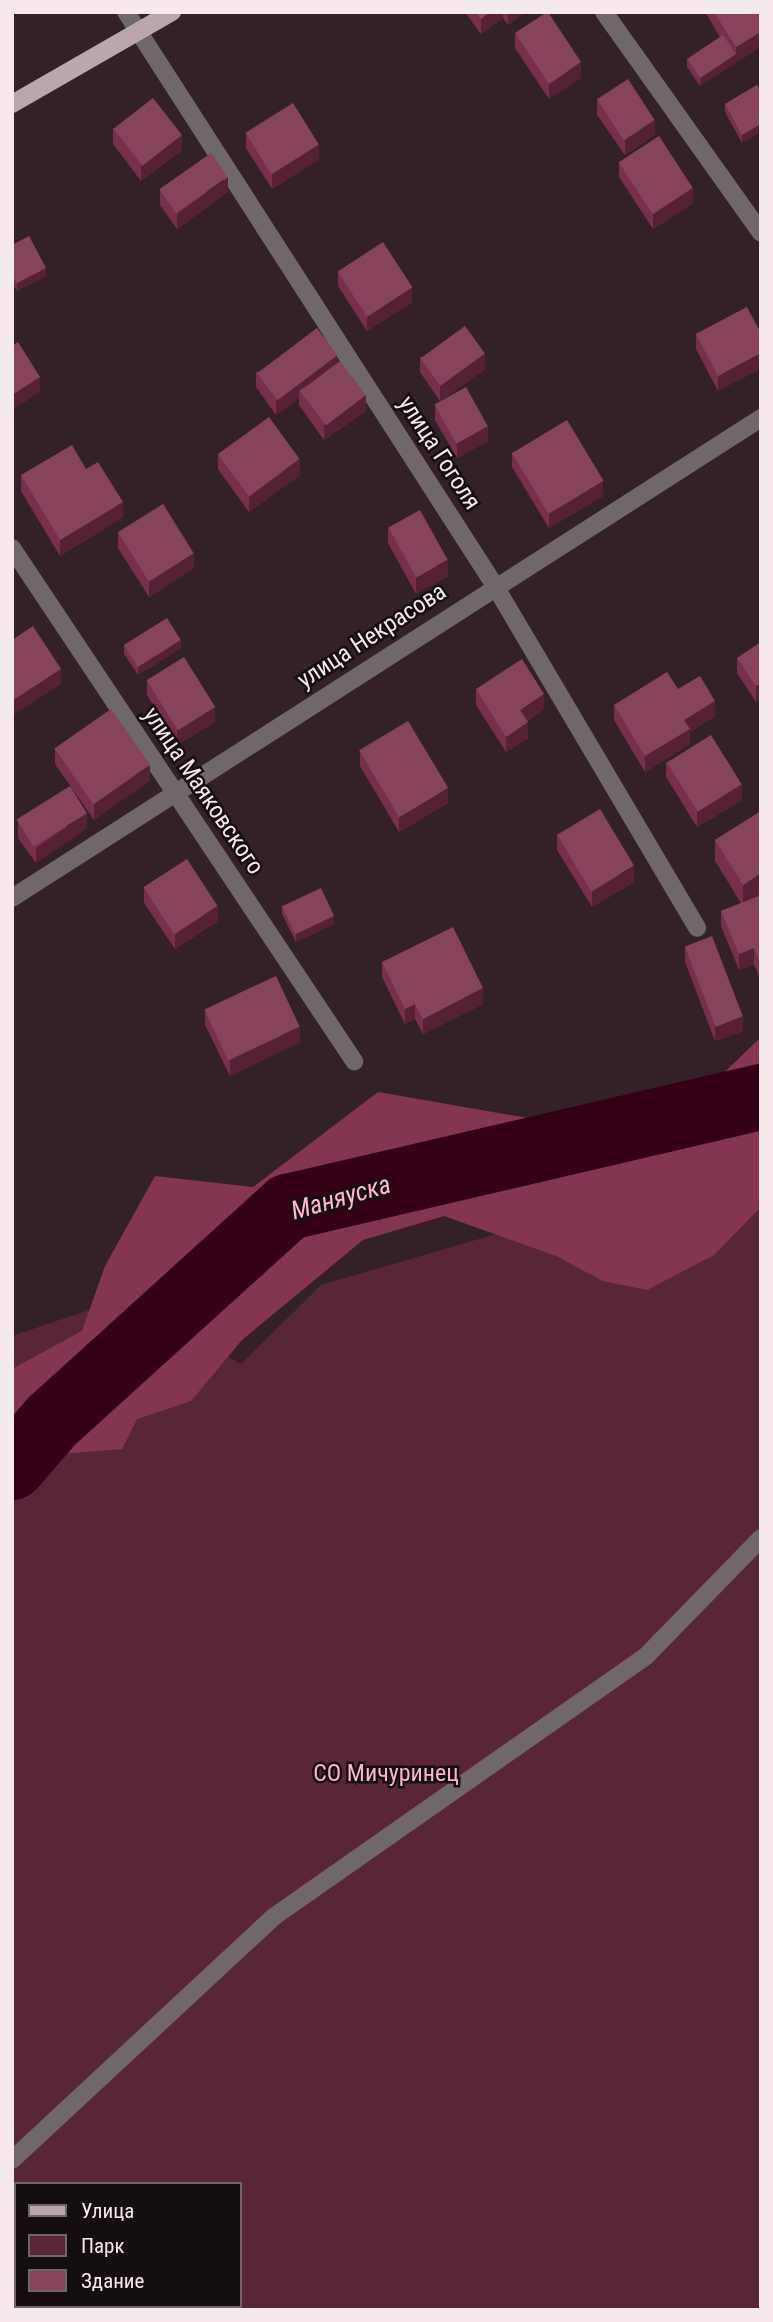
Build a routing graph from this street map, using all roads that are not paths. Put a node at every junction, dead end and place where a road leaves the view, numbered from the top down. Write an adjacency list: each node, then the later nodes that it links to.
1 (126, 12): 4 (street, улица Гоголя)
2 (172, 12): 4 (main road)
3 (604, 12): 6 (street)
4 (139, 33): 5 (main road); 9 (street, улица Гоголя)
5 (12, 104)
6 (761, 233)
7 (761, 418): 9 (street, улица Некрасова)
8 (12, 548): 10 (street, улица Маяковского)
9 (495, 586): 10 (street, улица Некрасова); 12 (street, улица Гоголя)
10 (175, 792): 11 (street, улица Некрасова); 13 (street, улица Маяковского)
11 (12, 898)
12 (697, 928)
13 (354, 1061)
14 (761, 1538): 15 (street)
15 (12, 2160)

